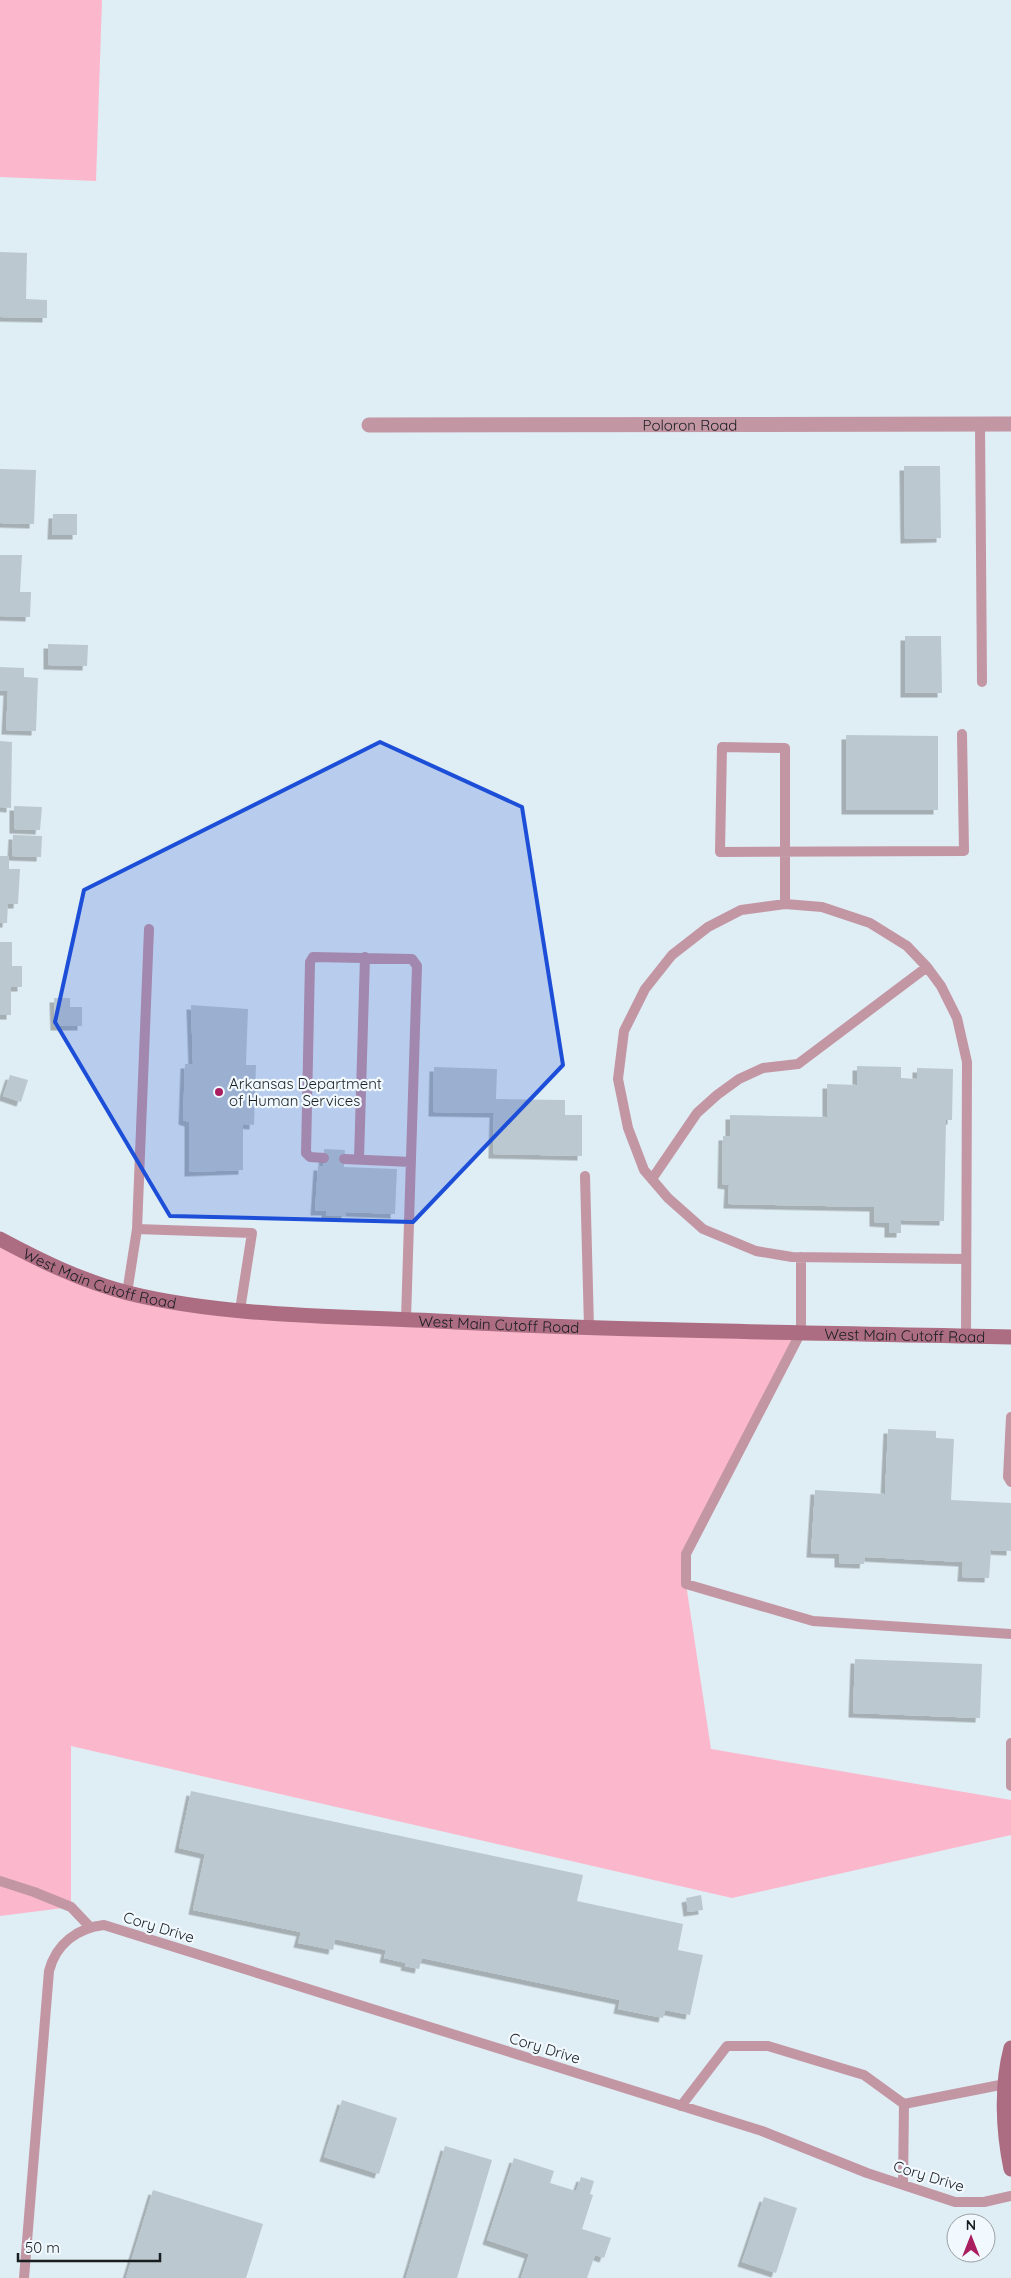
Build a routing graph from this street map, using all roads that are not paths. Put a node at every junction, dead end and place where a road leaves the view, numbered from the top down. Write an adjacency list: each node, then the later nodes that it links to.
1 (980, 424): 2 (street, Poloron Road); 3 (street, Poloron Road); 4 (lane)
2 (1011, 424)
3 (369, 425)
4 (982, 682)
5 (962, 734): 6 (lane)
6 (785, 852): 6 (lane); 7 (lane)
7 (785, 904): 10 (lane); 16 (lane)
8 (149, 928): 17 (lane)
9 (365, 957): 11 (lane); 13 (lane); 14 (lane)
10 (927, 967): 16 (lane); 20 (lane)
11 (324, 1158)
12 (344, 1159): 13 (lane)
13 (359, 1159): 14 (lane)
14 (411, 1162): 23 (lane)
15 (585, 1176): 24 (lane)
16 (652, 1179): 19 (lane)
17 (137, 1229): 21 (lane); 22 (lane)
18 (0, 1239): 21 (main road, West Main Cutoff Road)
19 (802, 1258): 20 (lane); 25 (lane)
20 (966, 1259): 26 (lane)
21 (127, 1293): 22 (main road, West Main Cutoff Road)
22 (240, 1310): 23 (main road, West Main Cutoff Road)
23 (406, 1319): 24 (main road, West Main Cutoff Road)
24 (590, 1327): 25 (main road, West Main Cutoff Road)
25 (801, 1332): 26 (main road, West Main Cutoff Road); 30 (lane)
26 (966, 1336): 27 (main road, West Main Cutoff Road)
27 (1011, 1337)
28 (1011, 1417): 29 (lane)
29 (1011, 1482)
30 (1011, 1634)
31 (1011, 1743): 32 (lane)
32 (1011, 1786)
33 (0, 1881): 34 (lane)
34 (90, 1927): 38 (lane, Cory Drive); 43 (lane)
35 (1011, 2048): 36 (main road)
36 (1005, 2084): 37 (lane); 39 (main road)
37 (904, 2104): 38 (lane); 41 (lane)
38 (681, 2106): 41 (lane, Cory Drive)
39 (1008, 2120): 40 (main road)
40 (1011, 2169)
41 (903, 2185): 42 (lane, Cory Drive)
42 (1011, 2196)
43 (24, 2278)

